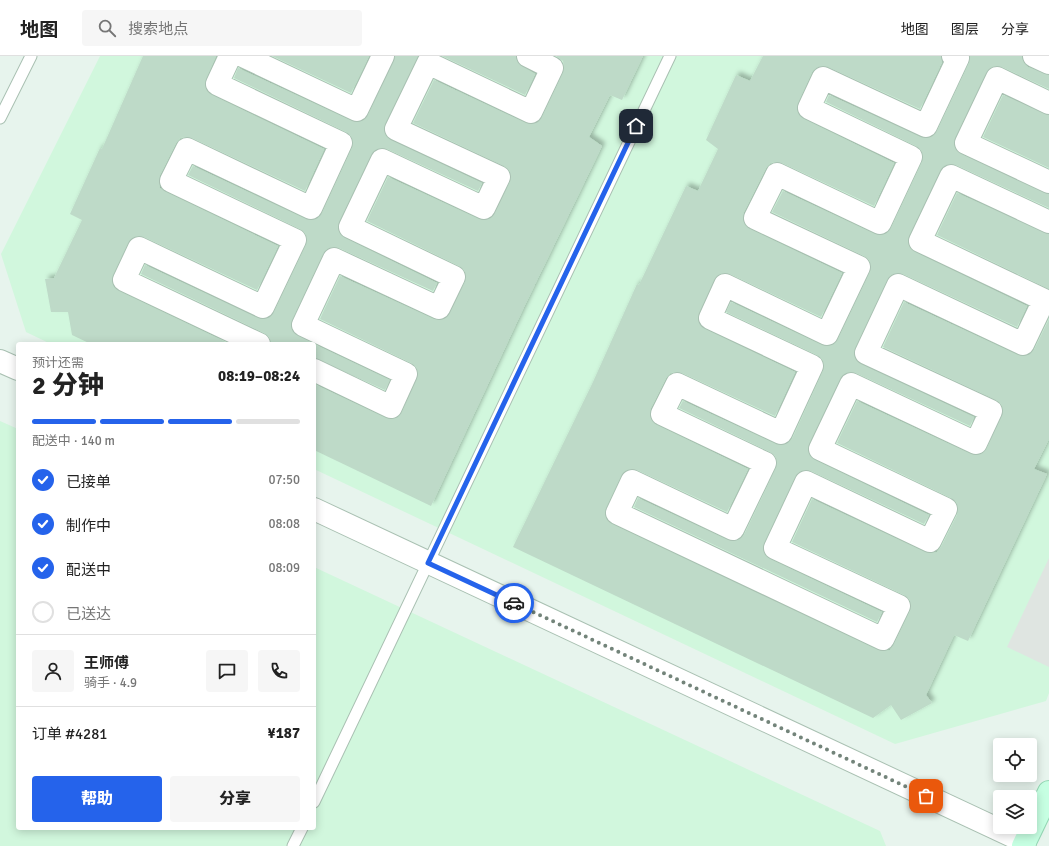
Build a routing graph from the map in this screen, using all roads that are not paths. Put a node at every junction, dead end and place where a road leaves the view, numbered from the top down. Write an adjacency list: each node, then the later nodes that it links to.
1 (31, 56): 11 (lane)
2 (230, 56): 14 (street)
3 (243, 56): 4 (street)
4 (383, 56)
5 (528, 56): 17 (street)
6 (670, 56): 19 (lane)
7 (953, 56): 13 (street)
8 (1034, 56): 9 (street)
9 (1049, 63)
10 (1049, 103): 12 (street)
11 (0, 118)
12 (1049, 182)
13 (1049, 222)
14 (255, 342)
15 (0, 361): 16 (street)
16 (16, 368)
17 (316, 371)
18 (316, 510): 19 (street)
19 (428, 563): 21 (lane); 23 (street)
20 (1049, 792): 23 (street)
21 (316, 798)
22 (301, 830): 24 (lane)
23 (1024, 844)
24 (293, 846)

